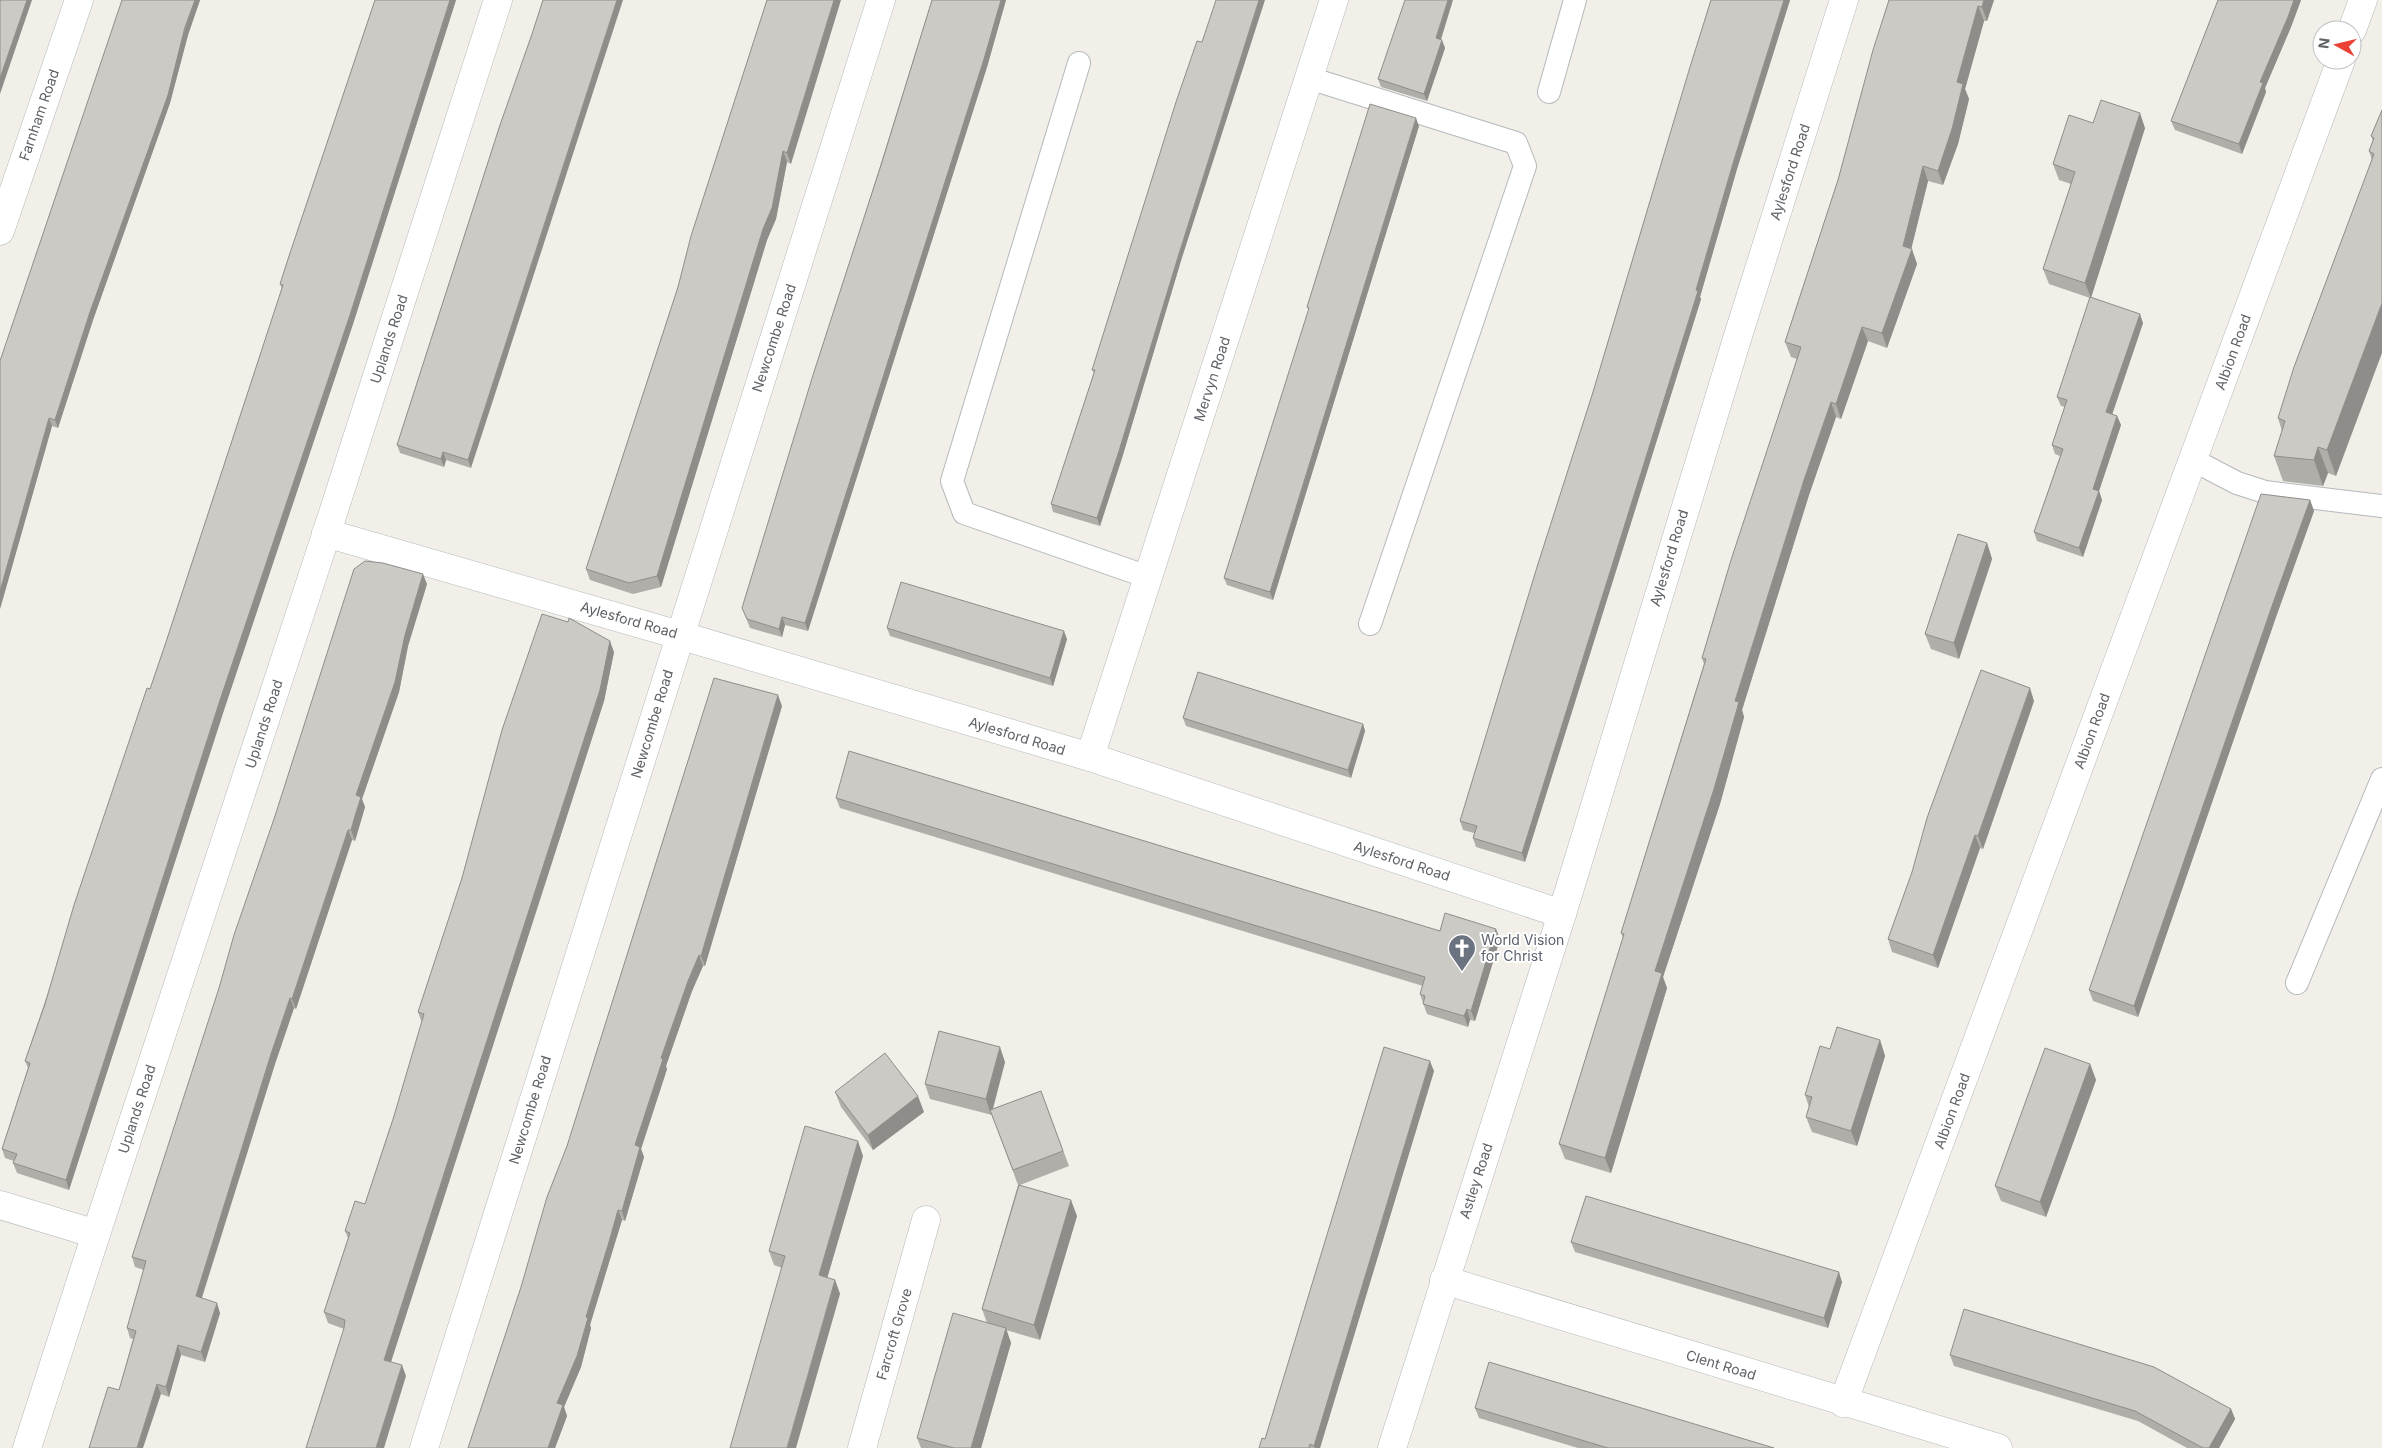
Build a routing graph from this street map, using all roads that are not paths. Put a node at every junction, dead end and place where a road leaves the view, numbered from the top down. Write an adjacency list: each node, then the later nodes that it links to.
1 (78, 0): 13 (street, Farnham Road)
2 (498, 0): 16 (street, Uplands Road)
3 (881, 0): 19 (street, Newcombe Road)
4 (1334, 0): 11 (street, Mervyn Road)
5 (1575, 0): 12 (lane)
6 (1844, 0): 22 (street, Aylesford Road)
7 (2363, 0): 8 (street)
8 (2356, 20)
9 (1079, 62): 17 (lane)
10 (2337, 70): 14 (street, Albion Road)
11 (1309, 78): 17 (street, Mervyn Road); 18 (lane)
12 (1550, 92)
13 (0, 231)
14 (2193, 460): 15 (lane); 28 (street, Albion Road)
15 (2382, 506)
16 (326, 533): 19 (street, Aylesford Road); 26 (street, Uplands Road)
17 (1148, 577): 20 (street, Mervyn Road)
18 (1370, 624)
19 (679, 635): 20 (street, Aylesford Road); 30 (street, Newcombe Road)
20 (1090, 758): 22 (street, Aylesford Road)
21 (2382, 779): 23 (lane)
22 (1562, 914): 27 (street, Astley Road)
23 (2297, 983)
24 (0, 1205): 26 (street)
25 (926, 1220): 31 (street, Farcroft Grove)
26 (96, 1234): 29 (street, Uplands Road)
27 (1444, 1280): 28 (street, Clent Road); 32 (street, Astley Road)
28 (1844, 1402): 33 (street, Clent Road)
29 (28, 1448)
30 (424, 1448)
31 (862, 1448)
32 (1392, 1448)
33 (1998, 1448)

